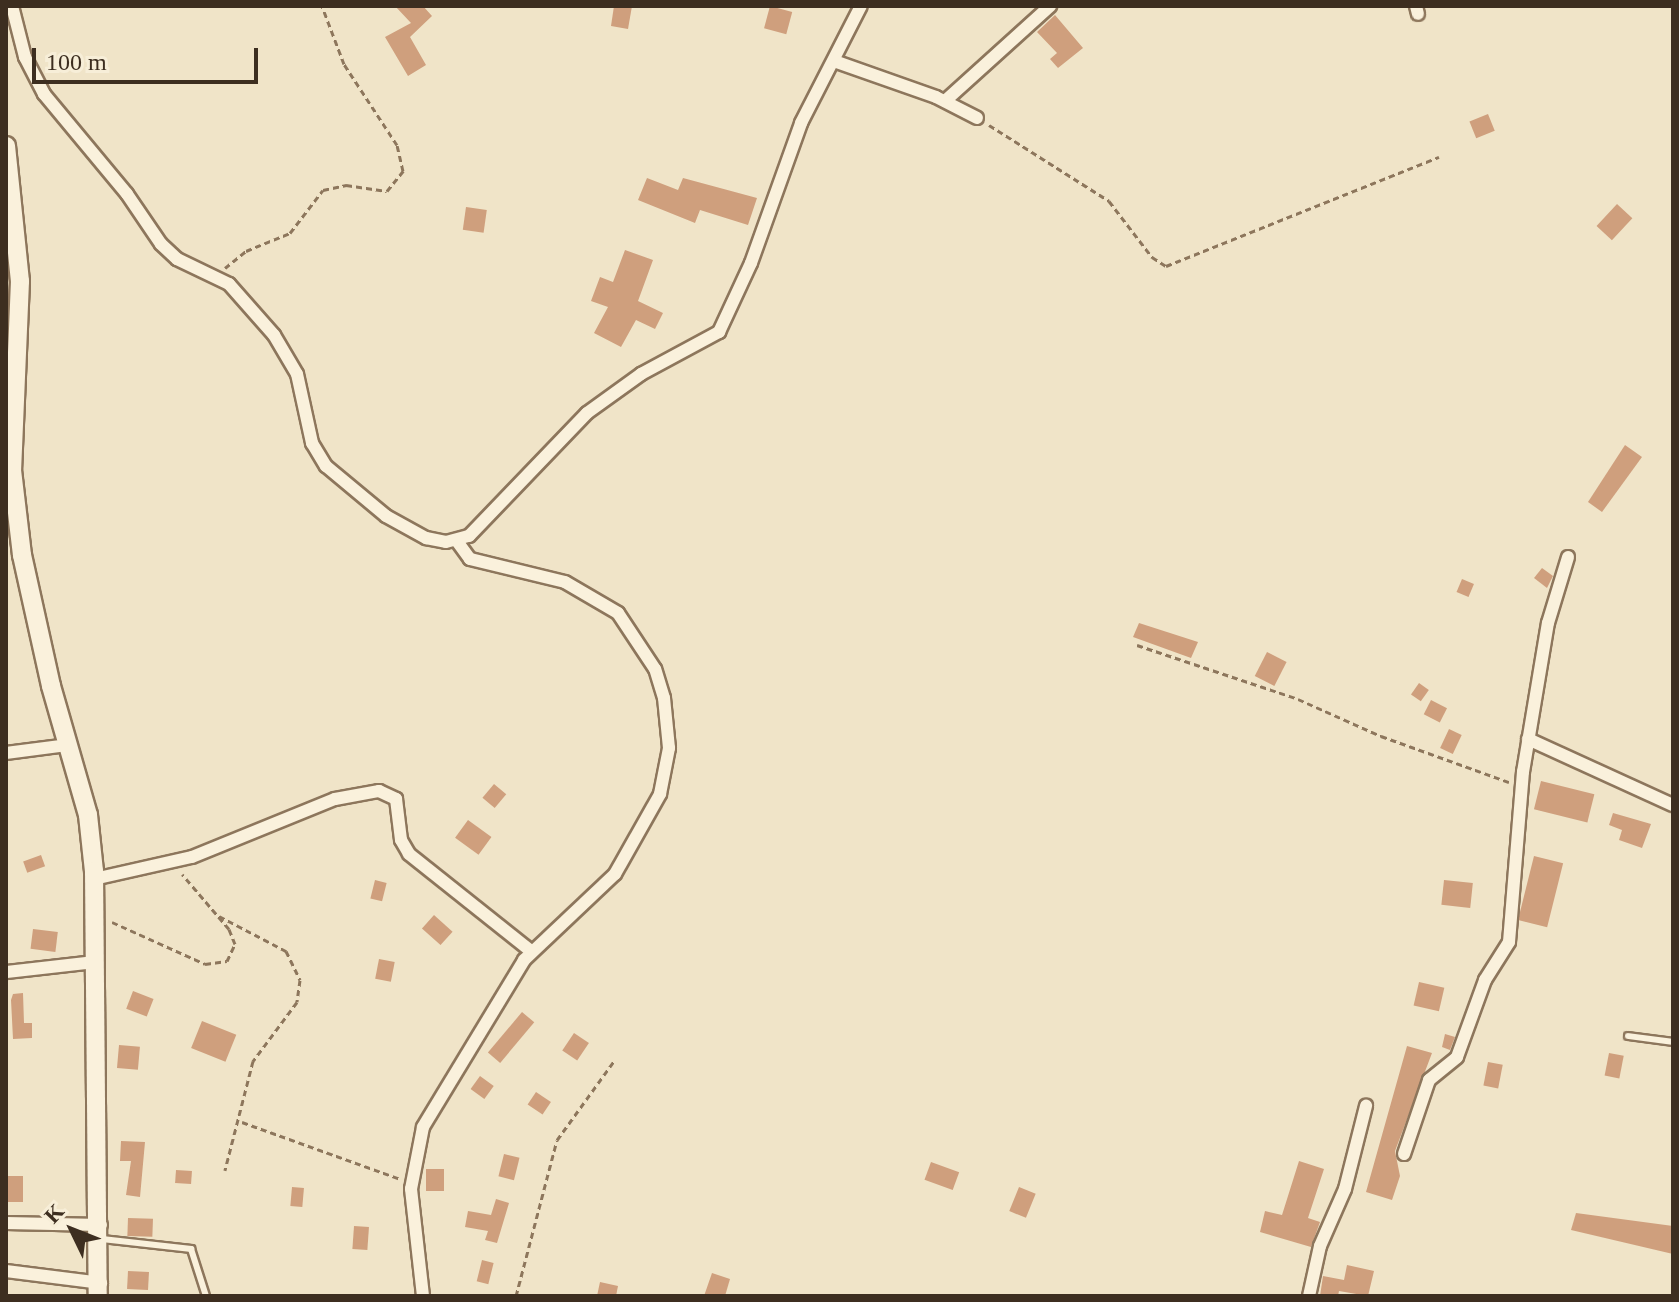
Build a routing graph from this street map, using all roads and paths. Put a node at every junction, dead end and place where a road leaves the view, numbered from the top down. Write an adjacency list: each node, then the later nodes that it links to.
1 (12, 6): 10 (street)
2 (322, 6): 10 (path)
3 (861, 6): 5 (street)
4 (1050, 6): 6 (street)
5 (834, 61): 6 (street); 12 (street)
6 (945, 101): 7 (street)
7 (977, 118): 9 (path)
8 (6, 146): 11 (street)
9 (1439, 157)
10 (216, 276): 12 (street)
11 (12, 516): 16 (street)
12 (457, 541): 24 (street)
13 (1568, 557): 15 (street)
14 (1137, 645): 18 (path)
15 (1528, 739): 18 (street); 19 (street)
16 (68, 745): 17 (street); 21 (street)
17 (6, 753)
18 (1521, 786): 32 (street)
19 (1673, 805)
20 (165, 864): 21 (street); 22 (path); 24 (street)
21 (94, 879): 23 (street)
22 (219, 916): 23 (path); 31 (path)
23 (95, 921): 25 (street)
24 (532, 952): 34 (street)
25 (95, 962): 26 (street); 36 (street)
26 (6, 972)
27 (1628, 1036): 28 (lane)
28 (1673, 1042)
29 (614, 1061): 41 (path)
30 (1366, 1106): 42 (street)
31 (241, 1122): 33 (path); 34 (path)
32 (1404, 1154)
33 (225, 1170)
34 (412, 1183): 40 (street)
35 (6, 1223): 36 (street)
36 (101, 1232): 38 (street); 39 (lane)
37 (6, 1271): 38 (street)
38 (100, 1290)
39 (206, 1296)
40 (423, 1296)
41 (516, 1296)
42 (1309, 1296)

